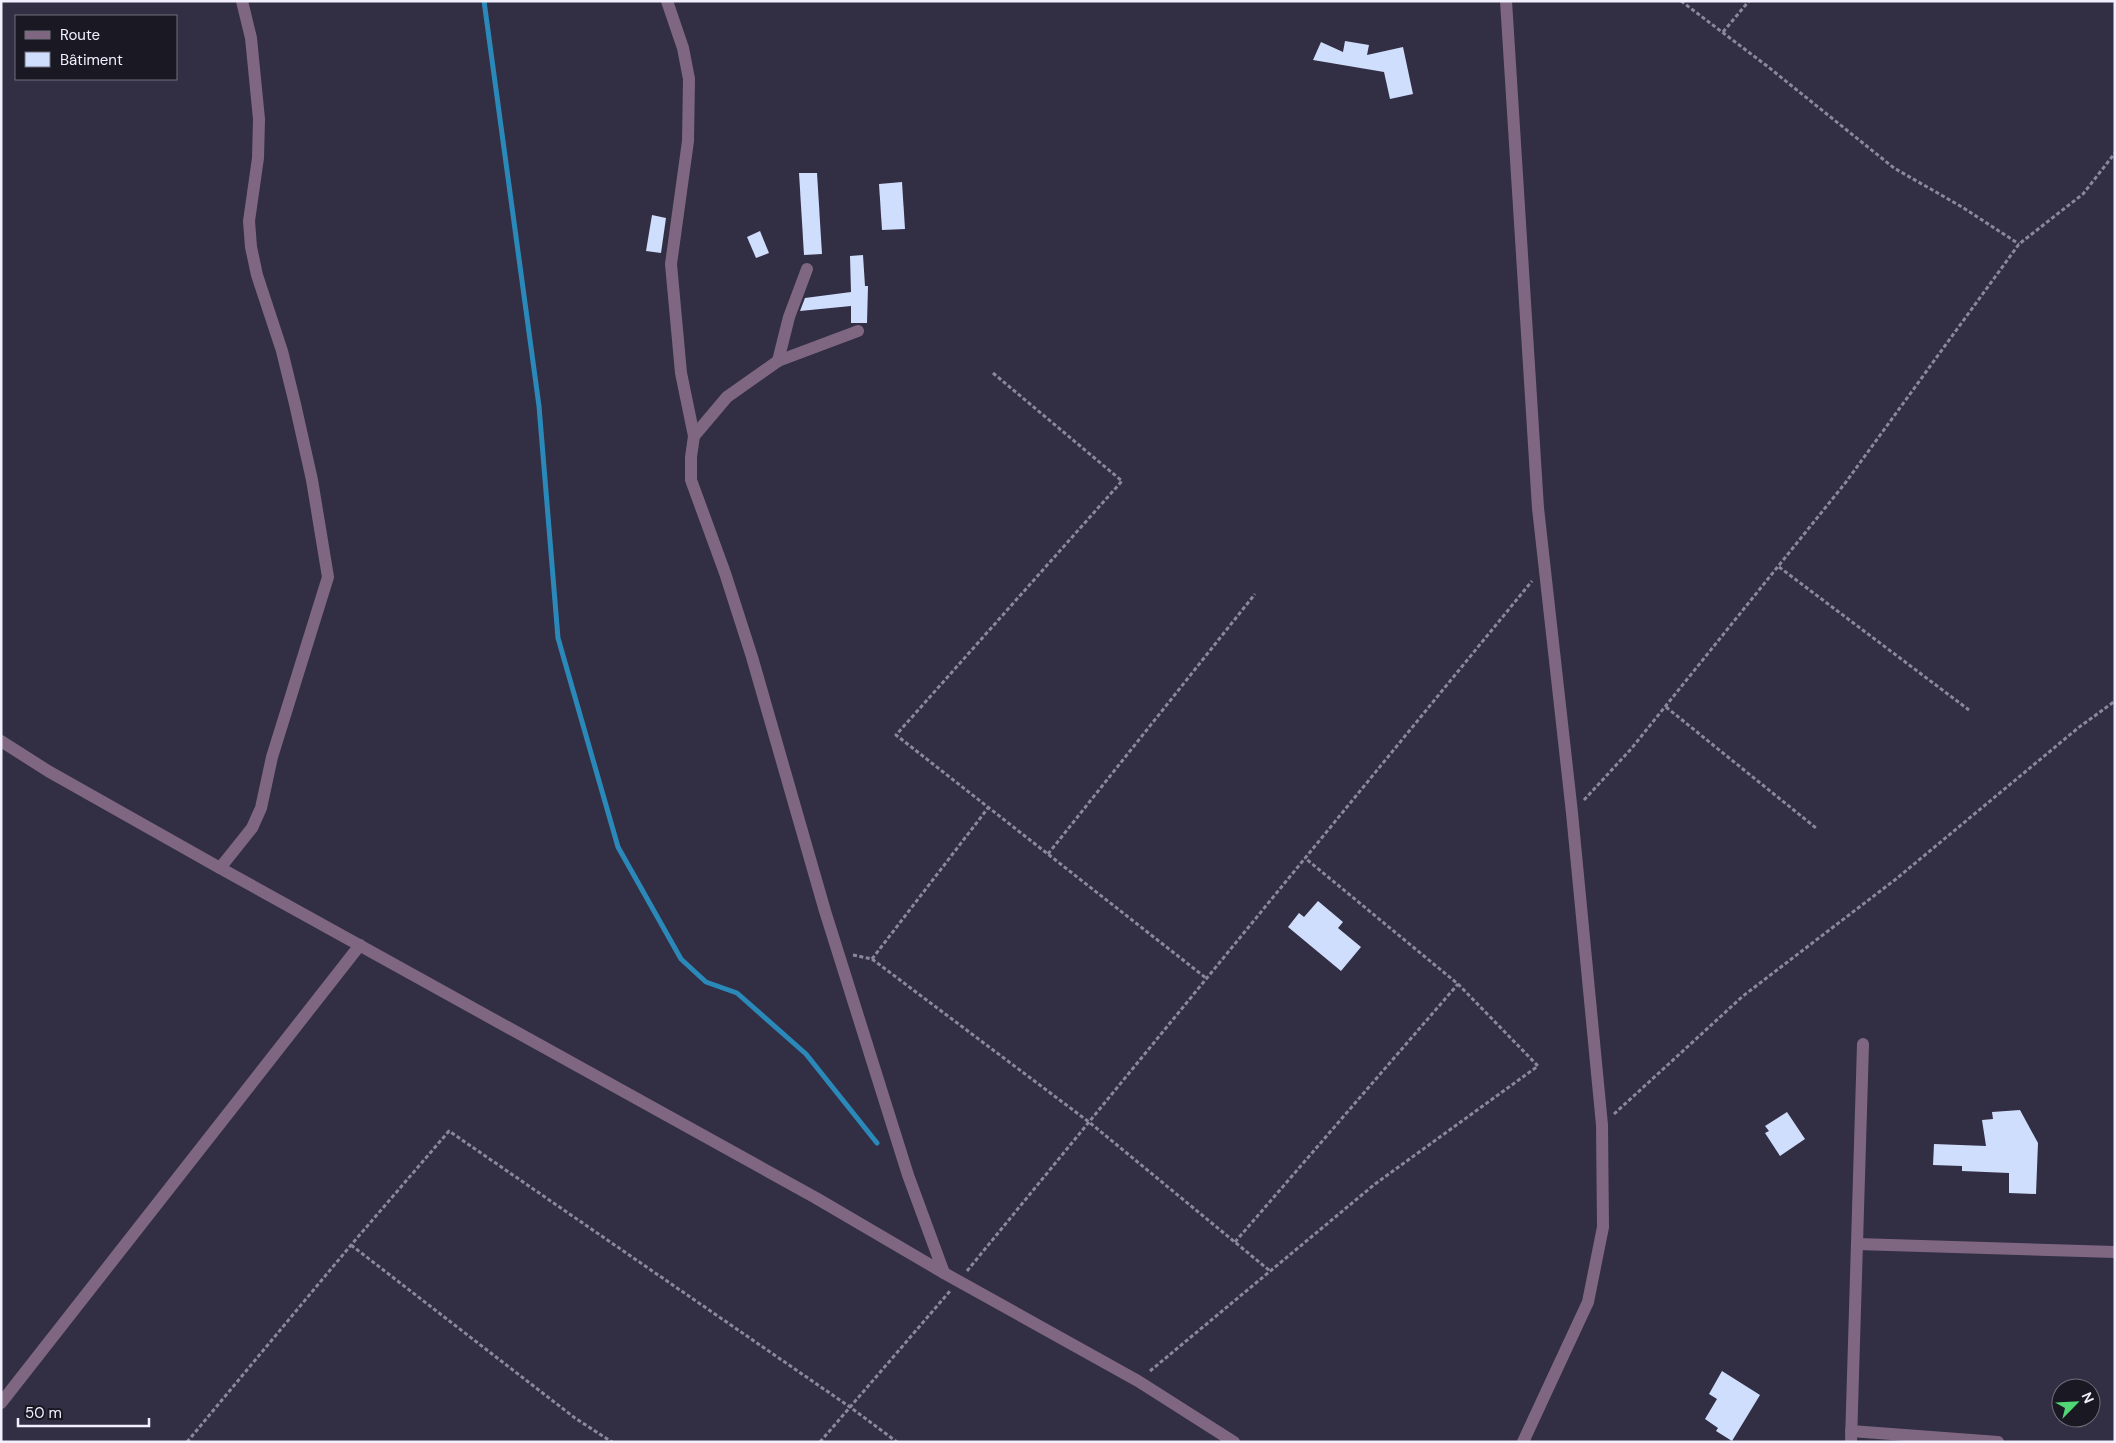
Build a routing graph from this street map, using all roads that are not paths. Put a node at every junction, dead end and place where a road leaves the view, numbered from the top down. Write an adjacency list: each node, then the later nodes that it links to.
1 (242, 1): 9 (street)
2 (667, 1): 7 (street)
3 (1506, 1): 18 (street)
4 (807, 268): 6 (street)
5 (858, 331): 6 (street)
6 (778, 361): 7 (street)
7 (694, 436): 14 (street)
8 (1, 741): 9 (street)
9 (220, 868): 10 (street)
10 (360, 945): 14 (street); 15 (street)
11 (1863, 1044): 12 (street)
12 (1857, 1244): 13 (street); 16 (street)
13 (2115, 1252)
14 (944, 1273): 17 (street)
15 (1, 1403)
16 (1851, 1436): 19 (street)
17 (1234, 1442)
18 (1523, 1442)
19 (1998, 1442)

